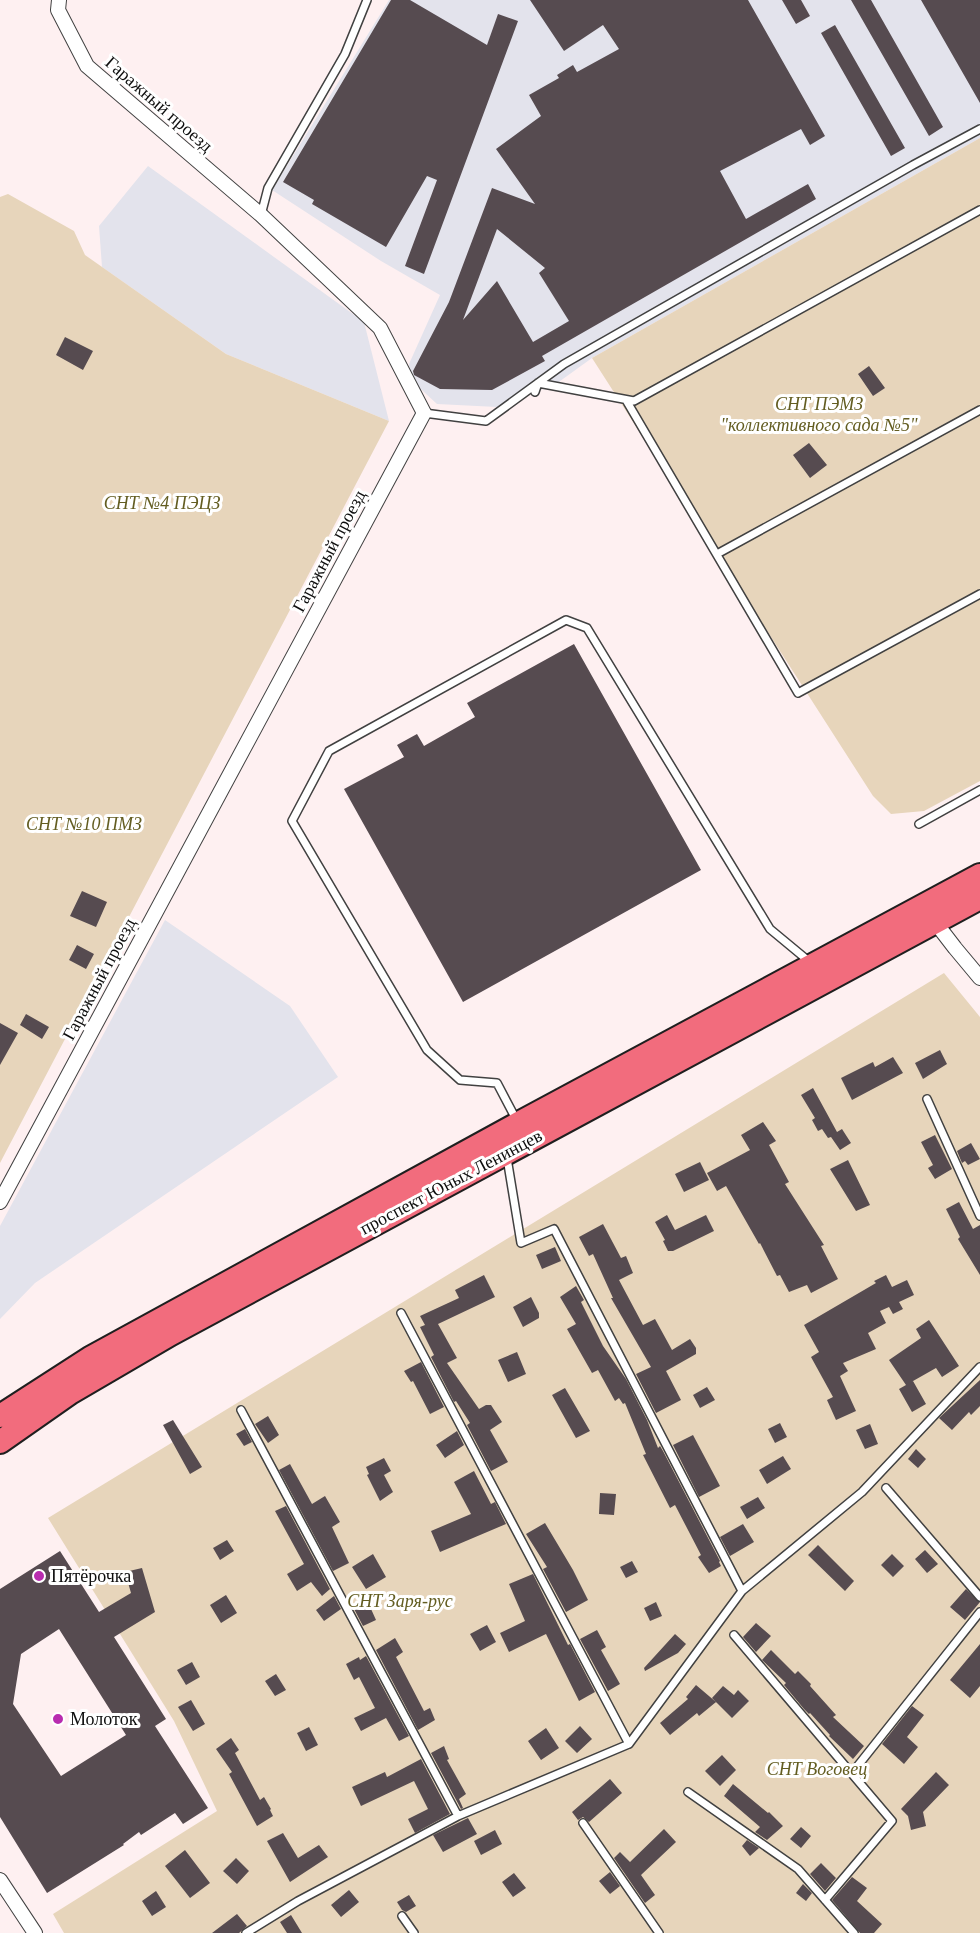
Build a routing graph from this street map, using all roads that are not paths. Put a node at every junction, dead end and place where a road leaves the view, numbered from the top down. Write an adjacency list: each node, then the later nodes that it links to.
1 (59, 0): 5 (street, Гаражный проезд)
2 (367, 0): 5 (lane)
3 (980, 129): 6 (lane)
4 (980, 210): 8 (lane)
5 (261, 215): 10 (street, Гаражный проезд)
6 (538, 383): 7 (lane); 8 (lane); 10 (lane)
7 (535, 392)
8 (626, 400): 11 (lane)
9 (980, 410): 11 (lane)
10 (424, 413): 24 (street, Гаражный проезд)
11 (717, 554): 12 (lane)
12 (980, 594)
13 (980, 790): 14 (lane)
14 (920, 824)
15 (980, 875): 18 (main road)
16 (980, 897): 17 (main road)
17 (935, 922): 18 (main road); 20 (street)
18 (909, 925): 19 (main road, проспект Юных Ленинцев); 23 (main road, проспект Юных Ленинцев)
19 (813, 964): 22 (main road, проспект Юных Ленинцев); 22 (lane)
20 (980, 978)
21 (927, 1099): 25 (lane)
22 (519, 1123): 29 (main road, проспект Юных Ленинцев)
23 (506, 1153): 30 (main road, проспект Юных Ленинцев); 32 (lane)
24 (0, 1202)
25 (980, 1216)
26 (401, 1313): 36 (lane)
27 (980, 1367): 32 (lane)
28 (241, 1410): 39 (lane)
29 (0, 1416)
30 (0, 1442)
31 (886, 1488): 33 (lane)
32 (742, 1591): 36 (lane)
33 (980, 1597)
34 (979, 1617): 37 (lane)
35 (734, 1635): 37 (lane)
36 (629, 1744): 39 (lane)
37 (852, 1773): 42 (lane)
38 (688, 1792): 42 (lane)
39 (458, 1816): 45 (lane)
40 (583, 1823): 47 (lane)
41 (0, 1880): 44 (street)
42 (825, 1900): 48 (lane)
43 (402, 1916): 46 (lane)
44 (35, 1933)
45 (246, 1933)
46 (414, 1933)
47 (659, 1933)
48 (854, 1933)

